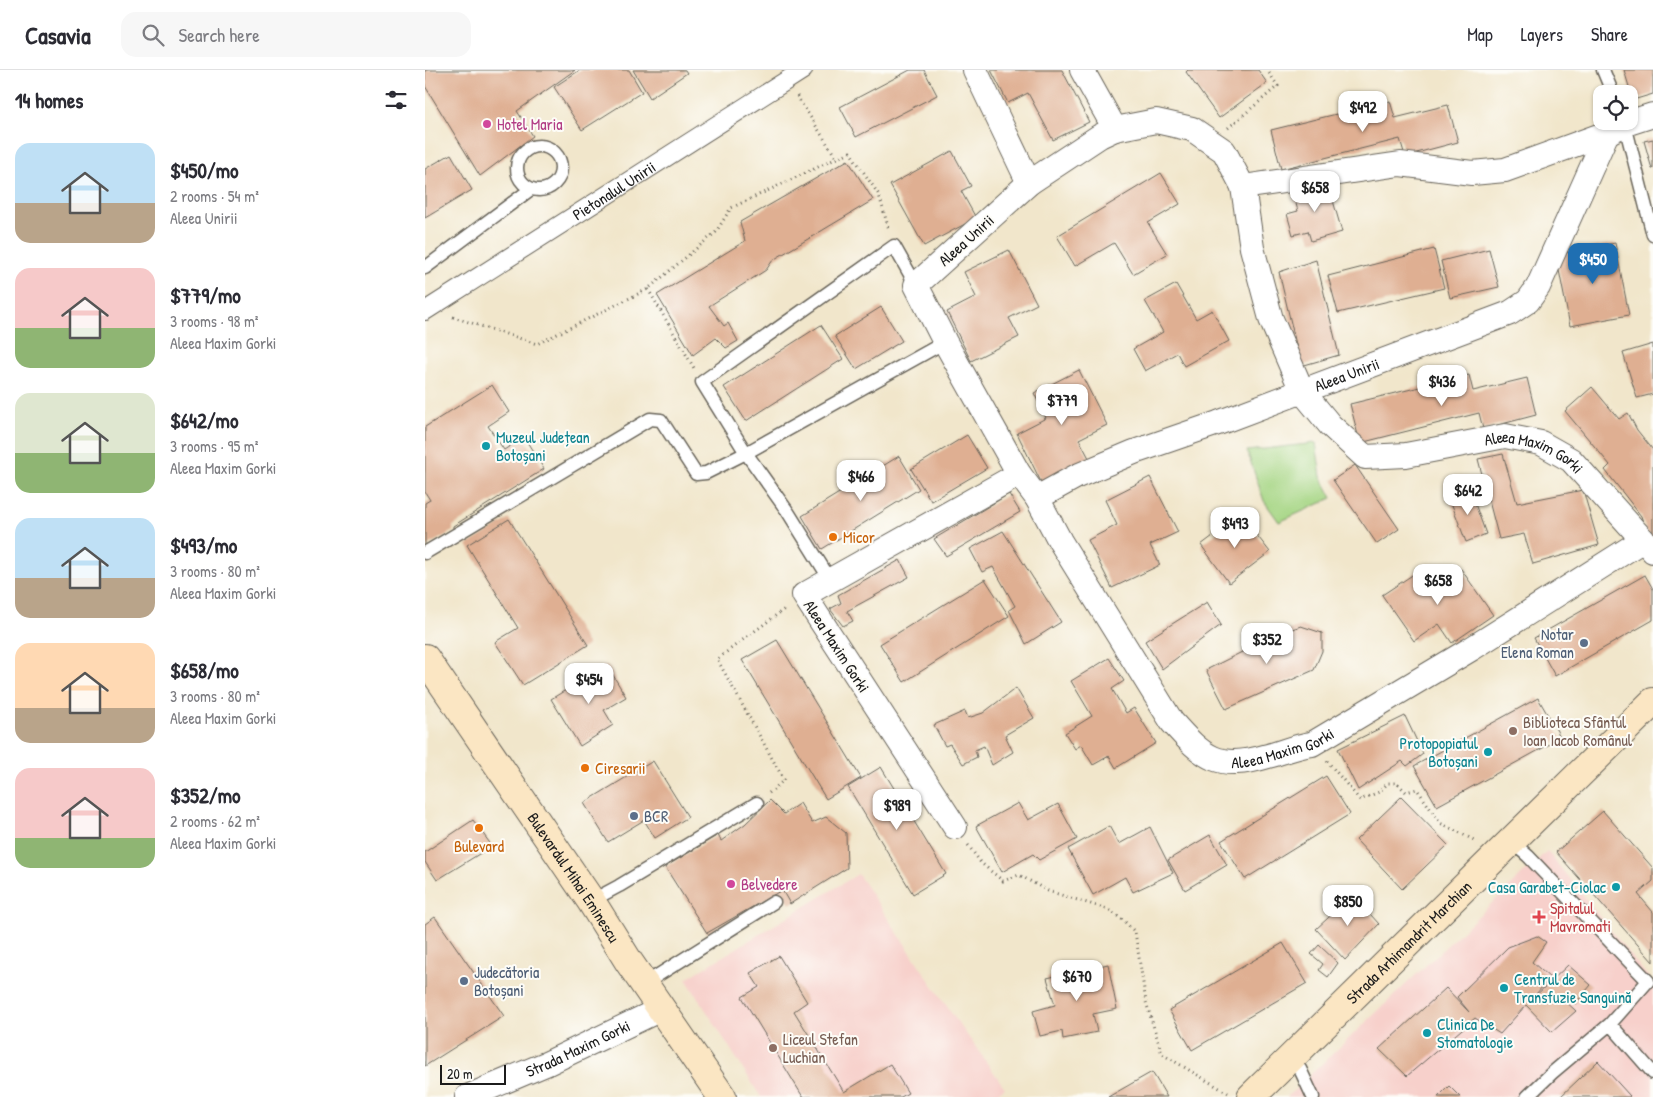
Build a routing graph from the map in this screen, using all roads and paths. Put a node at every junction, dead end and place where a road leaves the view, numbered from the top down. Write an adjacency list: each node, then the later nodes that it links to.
1 (803, 70): 6 (street, Pietonalul Unirii)
2 (975, 70): 16 (street)
3 (1082, 70): 10 (street)
4 (1267, 70): 14 (path)
5 (1603, 70): 7 (lane)
6 (787, 80): 15 (path); 24 (street, Pietonalul Unirii)
7 (1609, 85)
8 (1653, 115): 9 (street)
9 (1638, 120)
10 (1115, 129): 14 (street, Aleea Unirii); 16 (street, Aleea Unirii)
11 (1608, 130): 17 (street)
12 (1616, 130): 27 (street, Aleea Unirii)
13 (1619, 130): 19 (lane)
14 (1211, 142): 17 (street, Aleea Unirii)
15 (837, 159): 20 (path); 23 (path)
16 (1029, 183): 22 (street, Aleea Unirii)
17 (1243, 187): 27 (street, Aleea Unirii)
18 (531, 189): 21 (lane)
19 (1653, 235)
20 (894, 246): 22 (lane); 26 (lane)
21 (425, 268)
22 (916, 285): 25 (street, Aleea Maxim Gorki)
23 (648, 289): 24 (path); 26 (path)
24 (427, 310)
25 (945, 342): 28 (lane); 29 (street, Aleea Maxim Gorki)
26 (702, 382): 28 (lane)
27 (1302, 391): 30 (street); 31 (street, Aleea Maxim Gorki)
28 (746, 453): 32 (lane); 33 (lane)
29 (1019, 474): 30 (street, Aleea Maxim Gorki); 33 (street, Aleea Maxim Gorki)
30 (1037, 498): 37 (street, Aleea Maxim Gorki)
31 (1648, 545): 37 (street, Aleea Maxim Gorki)
32 (425, 553)
33 (831, 581): 34 (street, Aleea Maxim Gorki)
34 (804, 595): 38 (path); 39 (street, Aleea Maxim Gorki)
35 (425, 658): 42 (main road, Bulevardul Mihai Eminescu)
36 (1653, 702): 41 (main road, Strada Arhimandrit Marchian)
37 (1312, 744): 40 (path)
38 (757, 803): 42 (lane)
39 (955, 827): 51 (path)
40 (1476, 841)
41 (1512, 842): 46 (lane); 47 (main road, Strada Arhimandrit Marchian)
42 (591, 901): 44 (main road, Bulevardul Mihai Eminescu)
43 (774, 902): 44 (lane)
44 (644, 984): 45 (main road, Bulevardul Mihai Eminescu)
45 (661, 1009): 49 (street, Strada Maxim Gorki); 50 (main road, Bulevardul Mihai Eminescu)
46 (1610, 1024): 48 (lane); 54 (lane)
47 (1287, 1062): 52 (main road, Strada Arhimandrit Marchian); 53 (lane)
48 (1653, 1073)
49 (467, 1097)
50 (722, 1097)
51 (1235, 1097)
52 (1251, 1097)
53 (1313, 1097)
54 (1527, 1097)

